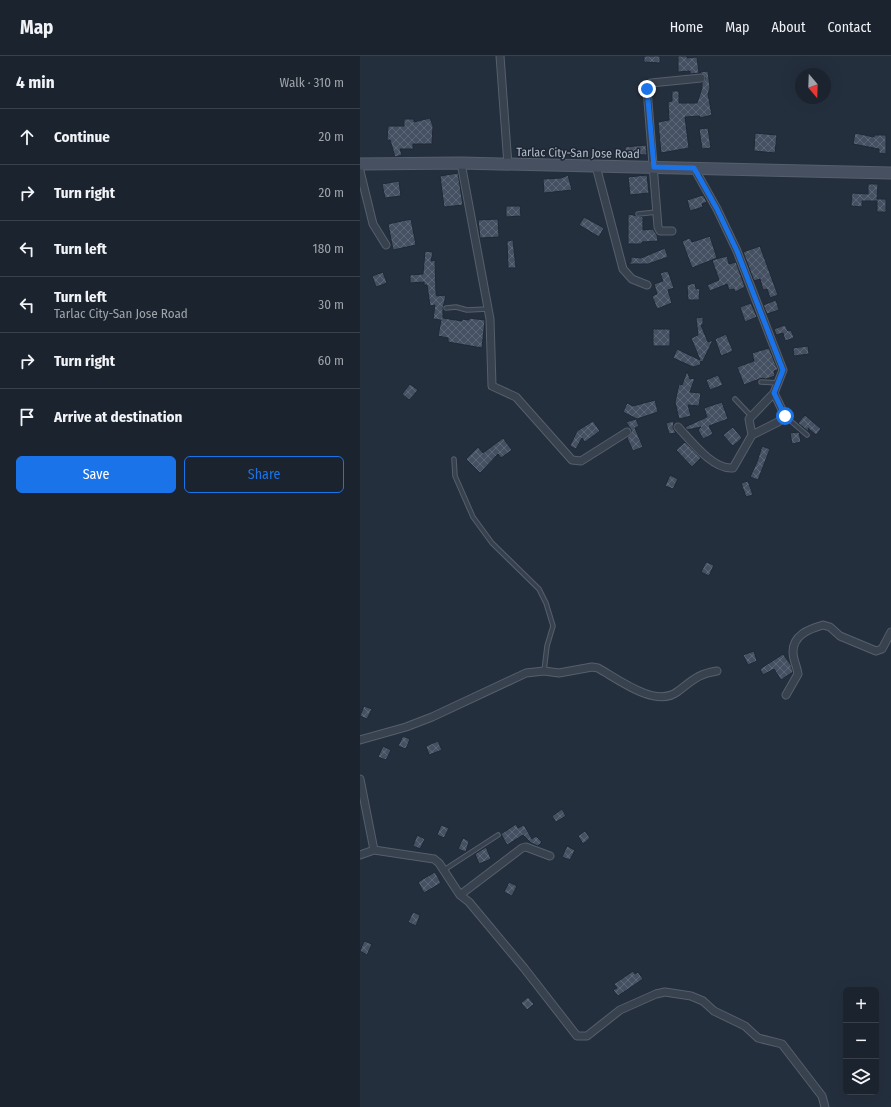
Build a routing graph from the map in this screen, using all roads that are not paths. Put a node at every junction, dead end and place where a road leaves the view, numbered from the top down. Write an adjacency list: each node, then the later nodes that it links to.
1 (500, 56): 5 (street)
2 (700, 78): 7 (street)
3 (461, 163): 4 (main road, Tarlac City-San Jose Road); 5 (main road, Tarlac City-San Jose Road); 17 (street)
4 (360, 164)
5 (508, 164): 6 (main road, Tarlac City-San Jose Road)
6 (596, 166): 7 (main road, Tarlac City-San Jose Road); 15 (street)
7 (654, 167): 8 (main road, Tarlac City-San Jose Road); 11 (street)
8 (694, 168): 10 (main road, Tarlac City-San Jose Road); 19 (street)
9 (360, 171): 14 (street)
10 (891, 173)
11 (657, 212): 12 (lane); 13 (street)
12 (638, 214)
13 (672, 231)
14 (386, 245)
15 (647, 285)
16 (446, 308): 17 (lane)
17 (488, 309): 25 (street)
18 (761, 382): 19 (lane)
19 (778, 383): 20 (street)
20 (774, 393): 22 (street); 23 (street)
21 (735, 399): 22 (lane)
22 (751, 416): 26 (street)
23 (785, 416): 26 (street); 27 (lane)
24 (678, 427): 26 (street)
25 (627, 432)
26 (752, 435)
27 (807, 435)
28 (454, 459): 30 (lane)
29 (891, 632): 32 (street)
30 (544, 671): 31 (street); 33 (street)
31 (717, 672)
32 (786, 695)
33 (360, 740)
34 (360, 778): 36 (street)
35 (498, 835): 39 (lane)
36 (374, 850): 37 (street); 39 (street)
37 (360, 855)
38 (550, 856): 40 (street)
39 (444, 870): 40 (street)
40 (460, 895): 41 (street)
41 (825, 1107)

